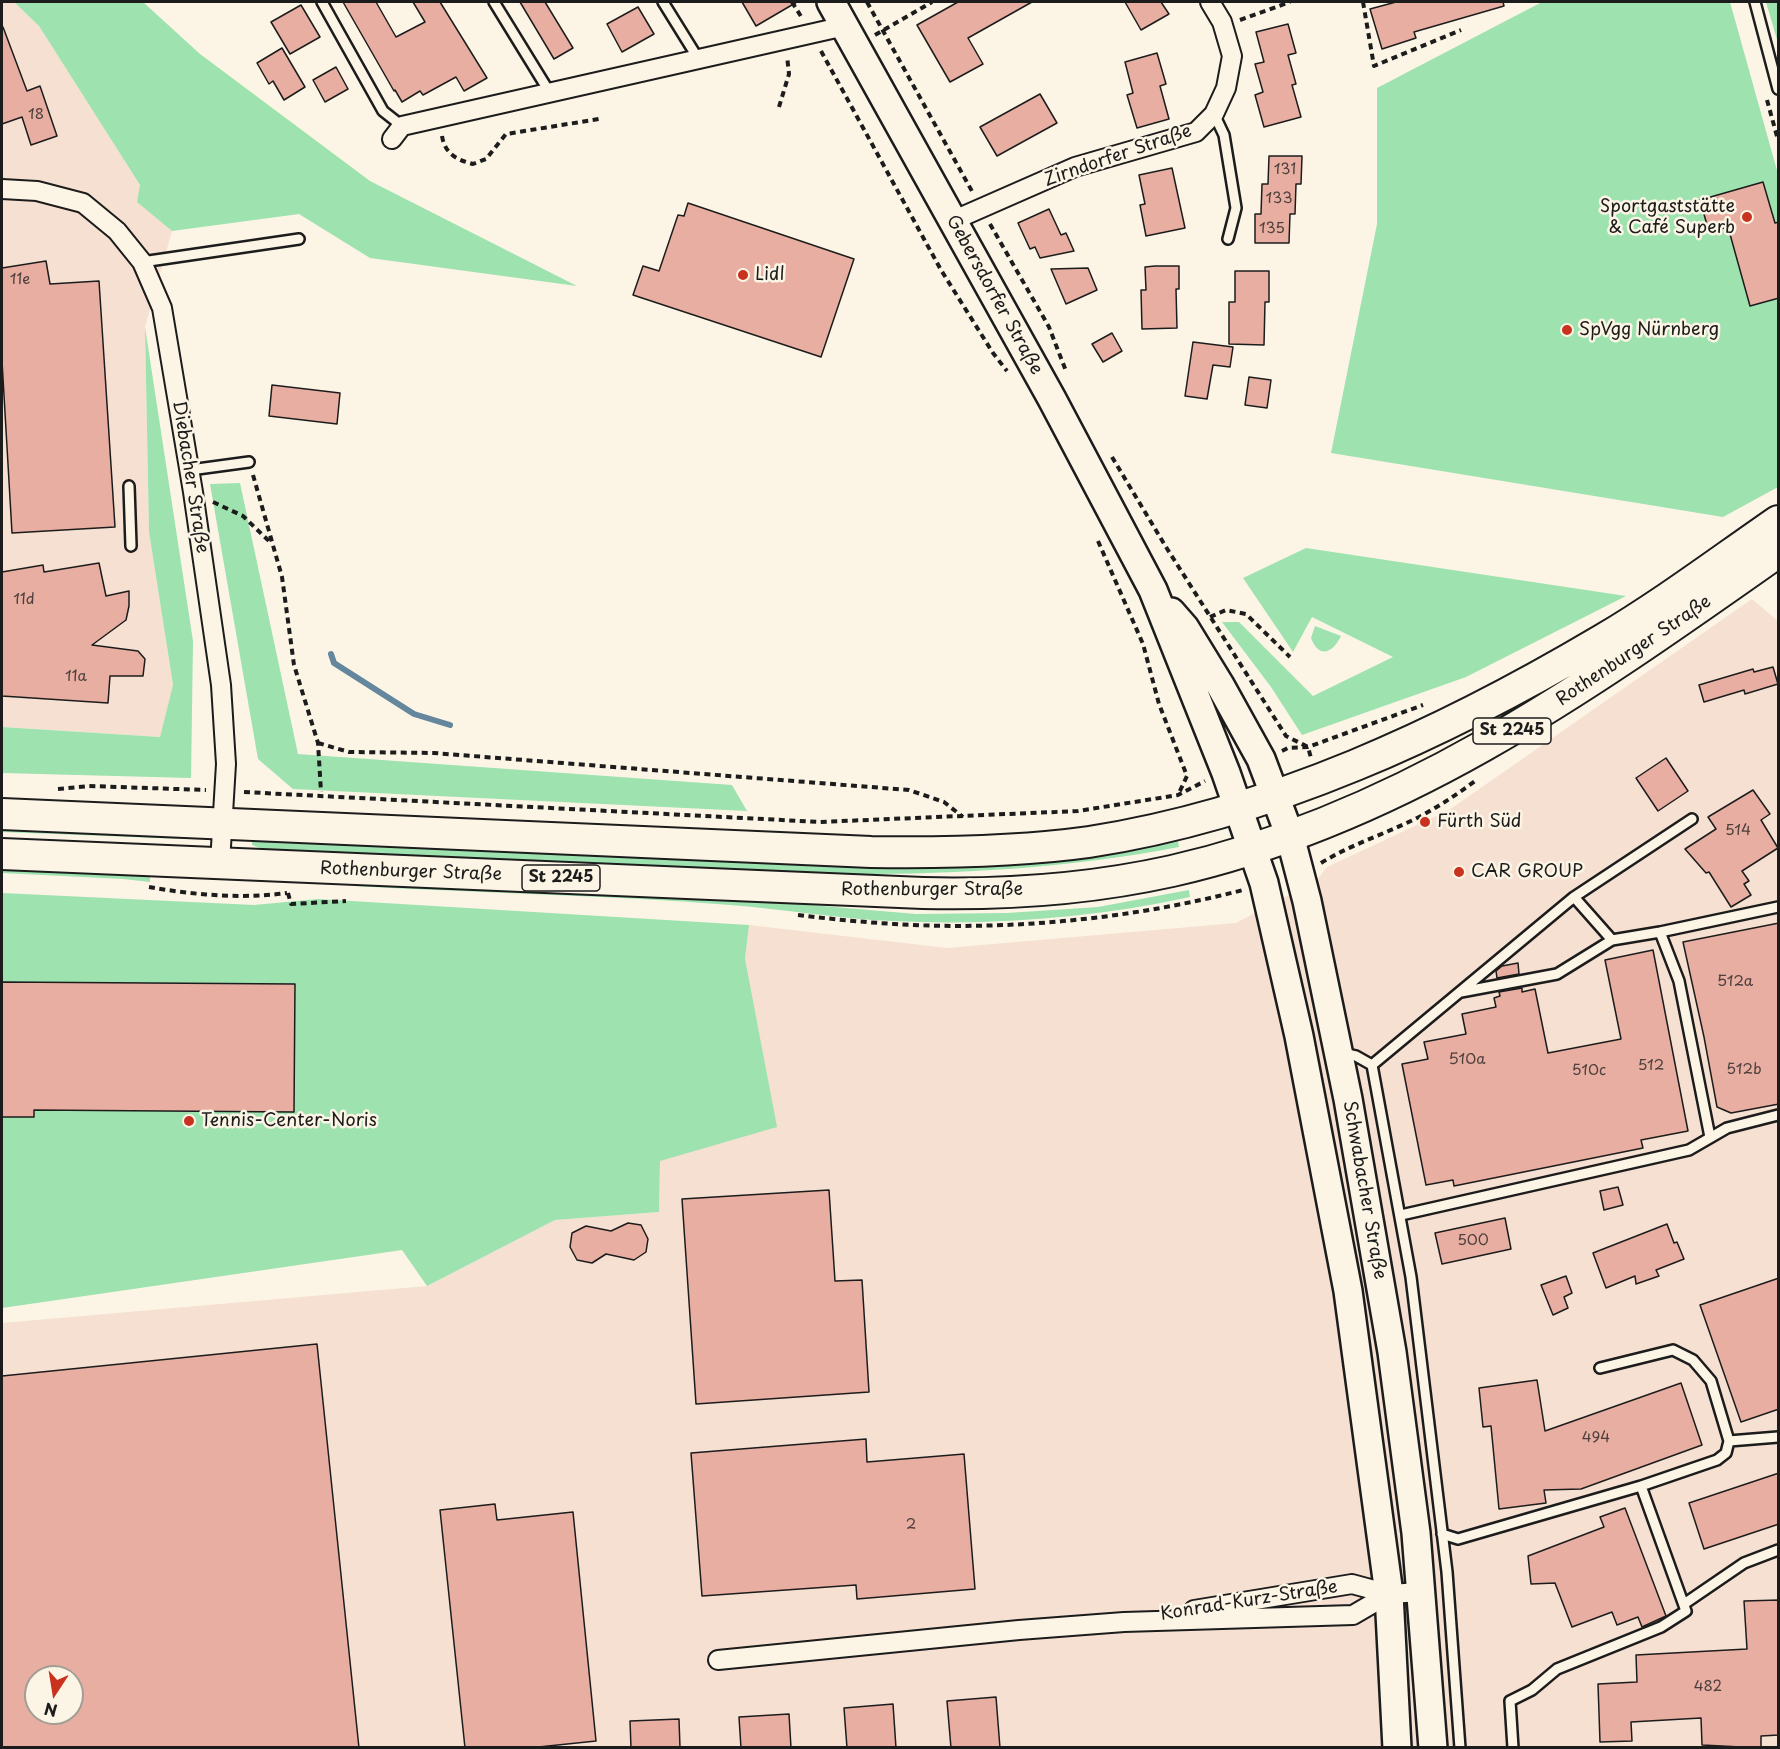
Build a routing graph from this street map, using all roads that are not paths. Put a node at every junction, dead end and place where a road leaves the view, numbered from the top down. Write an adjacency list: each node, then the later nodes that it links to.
1 (322, 2): 12 (lane)
2 (494, 2): 10 (lane)
3 (663, 2): 8 (lane)
4 (831, 2): 7 (main road, Gebersdorfer Straße)
5 (1210, 2): 11 (street, Zirndorfer Straße)
6 (1755, 2): 9 (lane)
7 (850, 36): 8 (street); 14 (main road, Gebersdorfer Straße)
8 (699, 60): 10 (street)
9 (1779, 89)
10 (550, 93): 12 (street)
11 (1214, 114): 14 (street, Zirndorfer Straße); 16 (lane, Zirndorfer Straße)
12 (397, 133)
13 (2, 189): 17 (street, Diebacher Straße)
14 (952, 221): 24 (main road, Gebersdorfer Straße)
15 (299, 239): 17 (lane)
16 (1228, 239)
17 (142, 262): 19 (street, Diebacher Straße)
18 (249, 462): 19 (lane)
19 (190, 470): 29 (street, Diebacher Straße)
20 (129, 486): 22 (lane)
21 (1779, 521): 25 (main road, Rothenburger Straße / St 2245)
22 (131, 546)
23 (1779, 552): 30 (main road, Rothenburger Straße / St 2245)
24 (1153, 590): 25 (main road, Gebersdorfer Straße); 26 (main road, Gebersdorfer Straße)
25 (1276, 794): 26 (main road, Rothenburger Straße / St 2245); 30 (main road, Schwabacher Straße)
26 (1238, 806): 29 (main road, Rothenburger Straße / St 2245); 31 (main road, Schwabacher Straße)
27 (2, 814): 29 (main road, Rothenburger Straße / St 2245)
28 (1692, 819): 34 (lane)
29 (223, 824): 33 (street, Diebacher Straße)
30 (1290, 836): 31 (main road, Rothenburger Straße / St 2245); 39 (main road, Schwabacher Straße)
31 (1253, 848): 33 (main road, Rothenburger Straße / St 2245); 51 (main road, Schwabacher Straße)
32 (2, 854): 33 (main road, Rothenburger Straße / St 2245)
33 (220, 863)
34 (1574, 897): 37 (lane); 38 (lane)
35 (1779, 907): 36 (lane)
36 (1660, 932): 37 (lane); 42 (lane)
37 (1612, 940): 38 (lane)
38 (1459, 992): 40 (lane)
39 (1340, 1053): 40 (lane); 50 (main road, Schwabacher Straße)
40 (1372, 1065): 43 (lane)
41 (1779, 1115): 42 (lane)
42 (1710, 1137): 43 (lane)
43 (1401, 1215): 48 (lane)
44 (1600, 1368): 46 (lane)
45 (1779, 1437): 46 (lane)
46 (1729, 1441): 47 (lane)
47 (1641, 1486): 48 (lane); 52 (lane)
48 (1442, 1534): 57 (lane)
49 (1779, 1550): 52 (lane)
50 (1421, 1592): 51 (street); 56 (main road, Schwabacher Straße)
51 (1389, 1594): 53 (street, Konrad-Kurz-Straße); 53 (street, Konrad-Kurz-Straße); 55 (main road, Schwabacher Straße)
52 (1684, 1604): 58 (lane)
53 (1124, 1622): 54 (street, Konrad-Kurz-Straße)
54 (718, 1660)
55 (1397, 1748)
56 (1433, 1748)
57 (1460, 1748)
58 (1513, 1748)

